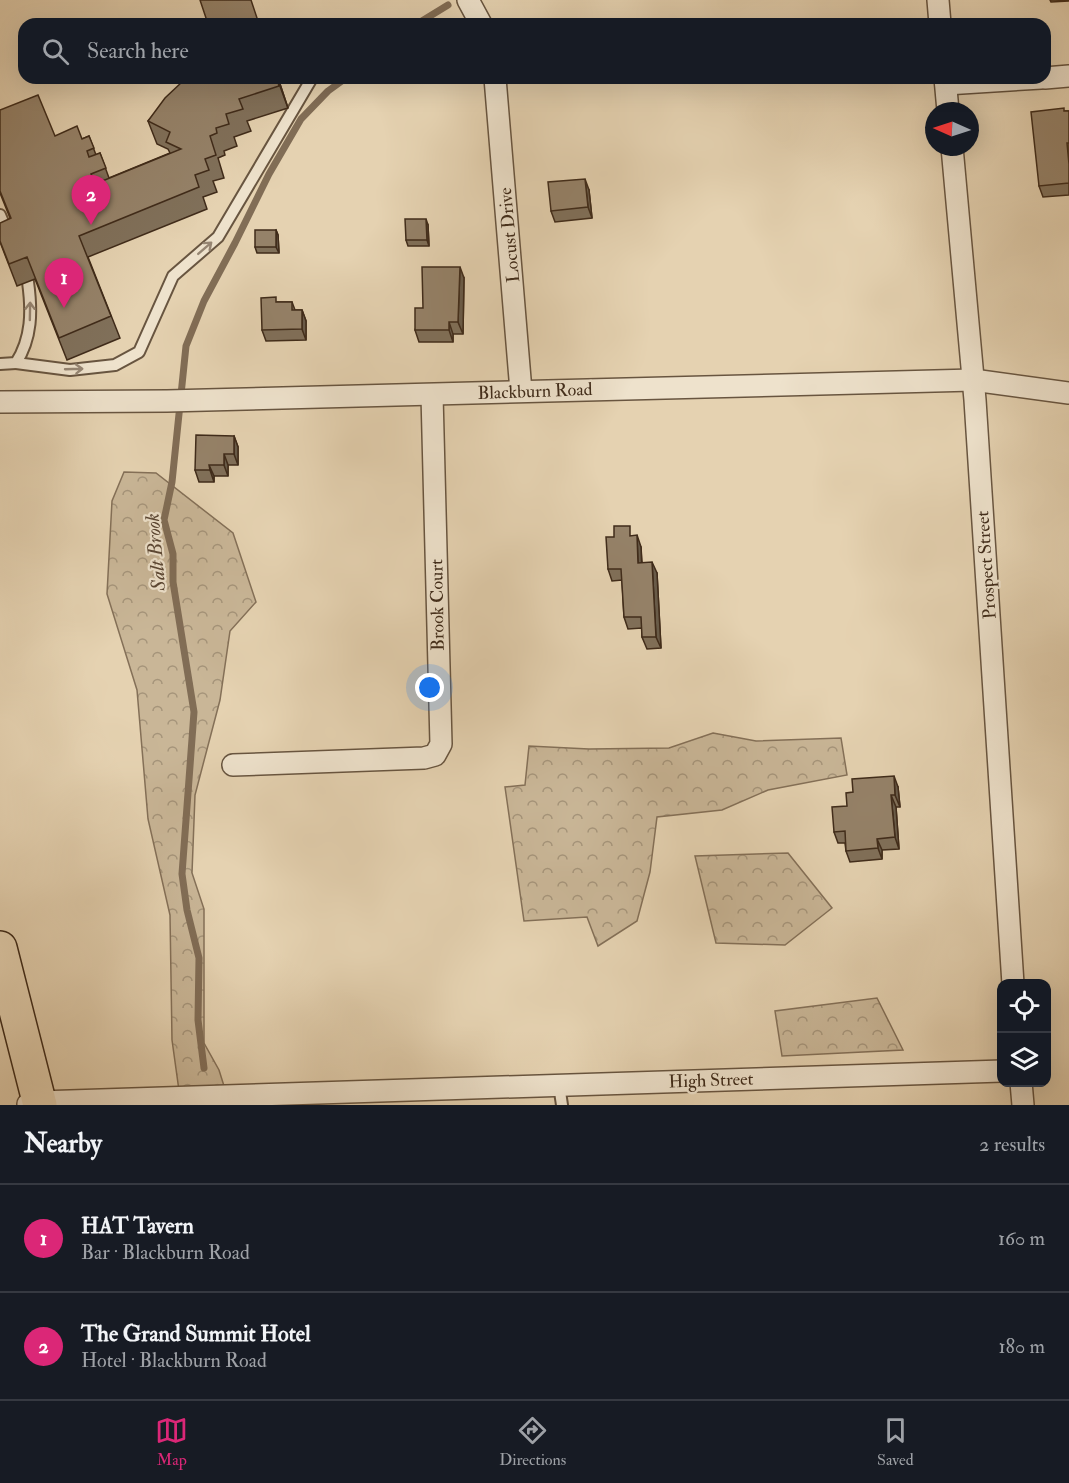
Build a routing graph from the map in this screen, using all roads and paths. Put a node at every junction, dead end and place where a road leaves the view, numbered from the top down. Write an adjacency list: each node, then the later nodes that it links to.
1 (468, 0): 3 (street)
2 (938, 0): 4 (street)
3 (478, 18)
4 (940, 18)
5 (1069, 76): 6 (street)
6 (1051, 77)
7 (308, 84): 15 (lane, one-way to 7)
8 (495, 84): 18 (street, Locust Drive)
9 (945, 84): 10 (street)
10 (947, 102)
11 (952, 156): 17 (street, Prospect Street)
12 (0, 215): 13 (lane)
13 (12, 243)
14 (28, 282): 15 (lane, one-way to 14)
15 (15, 363): 16 (lane)
16 (0, 364)
17 (973, 380): 18 (street, Blackburn Road); 19 (street, Blackburn Road); 24 (street, Prospect Street)
18 (521, 391): 20 (street, Blackburn Road)
19 (1069, 393)
20 (432, 395): 21 (street, Blackburn Road); 22 (street, Brook Court)
21 (0, 402)
22 (233, 765)
23 (0, 948): 28 (main road)
24 (1012, 979)
25 (997, 1071): 27 (street, High Street)
26 (1021, 1087): 29 (street)
27 (561, 1095): 28 (street, High Street)
28 (34, 1104)
29 (1023, 1105)

